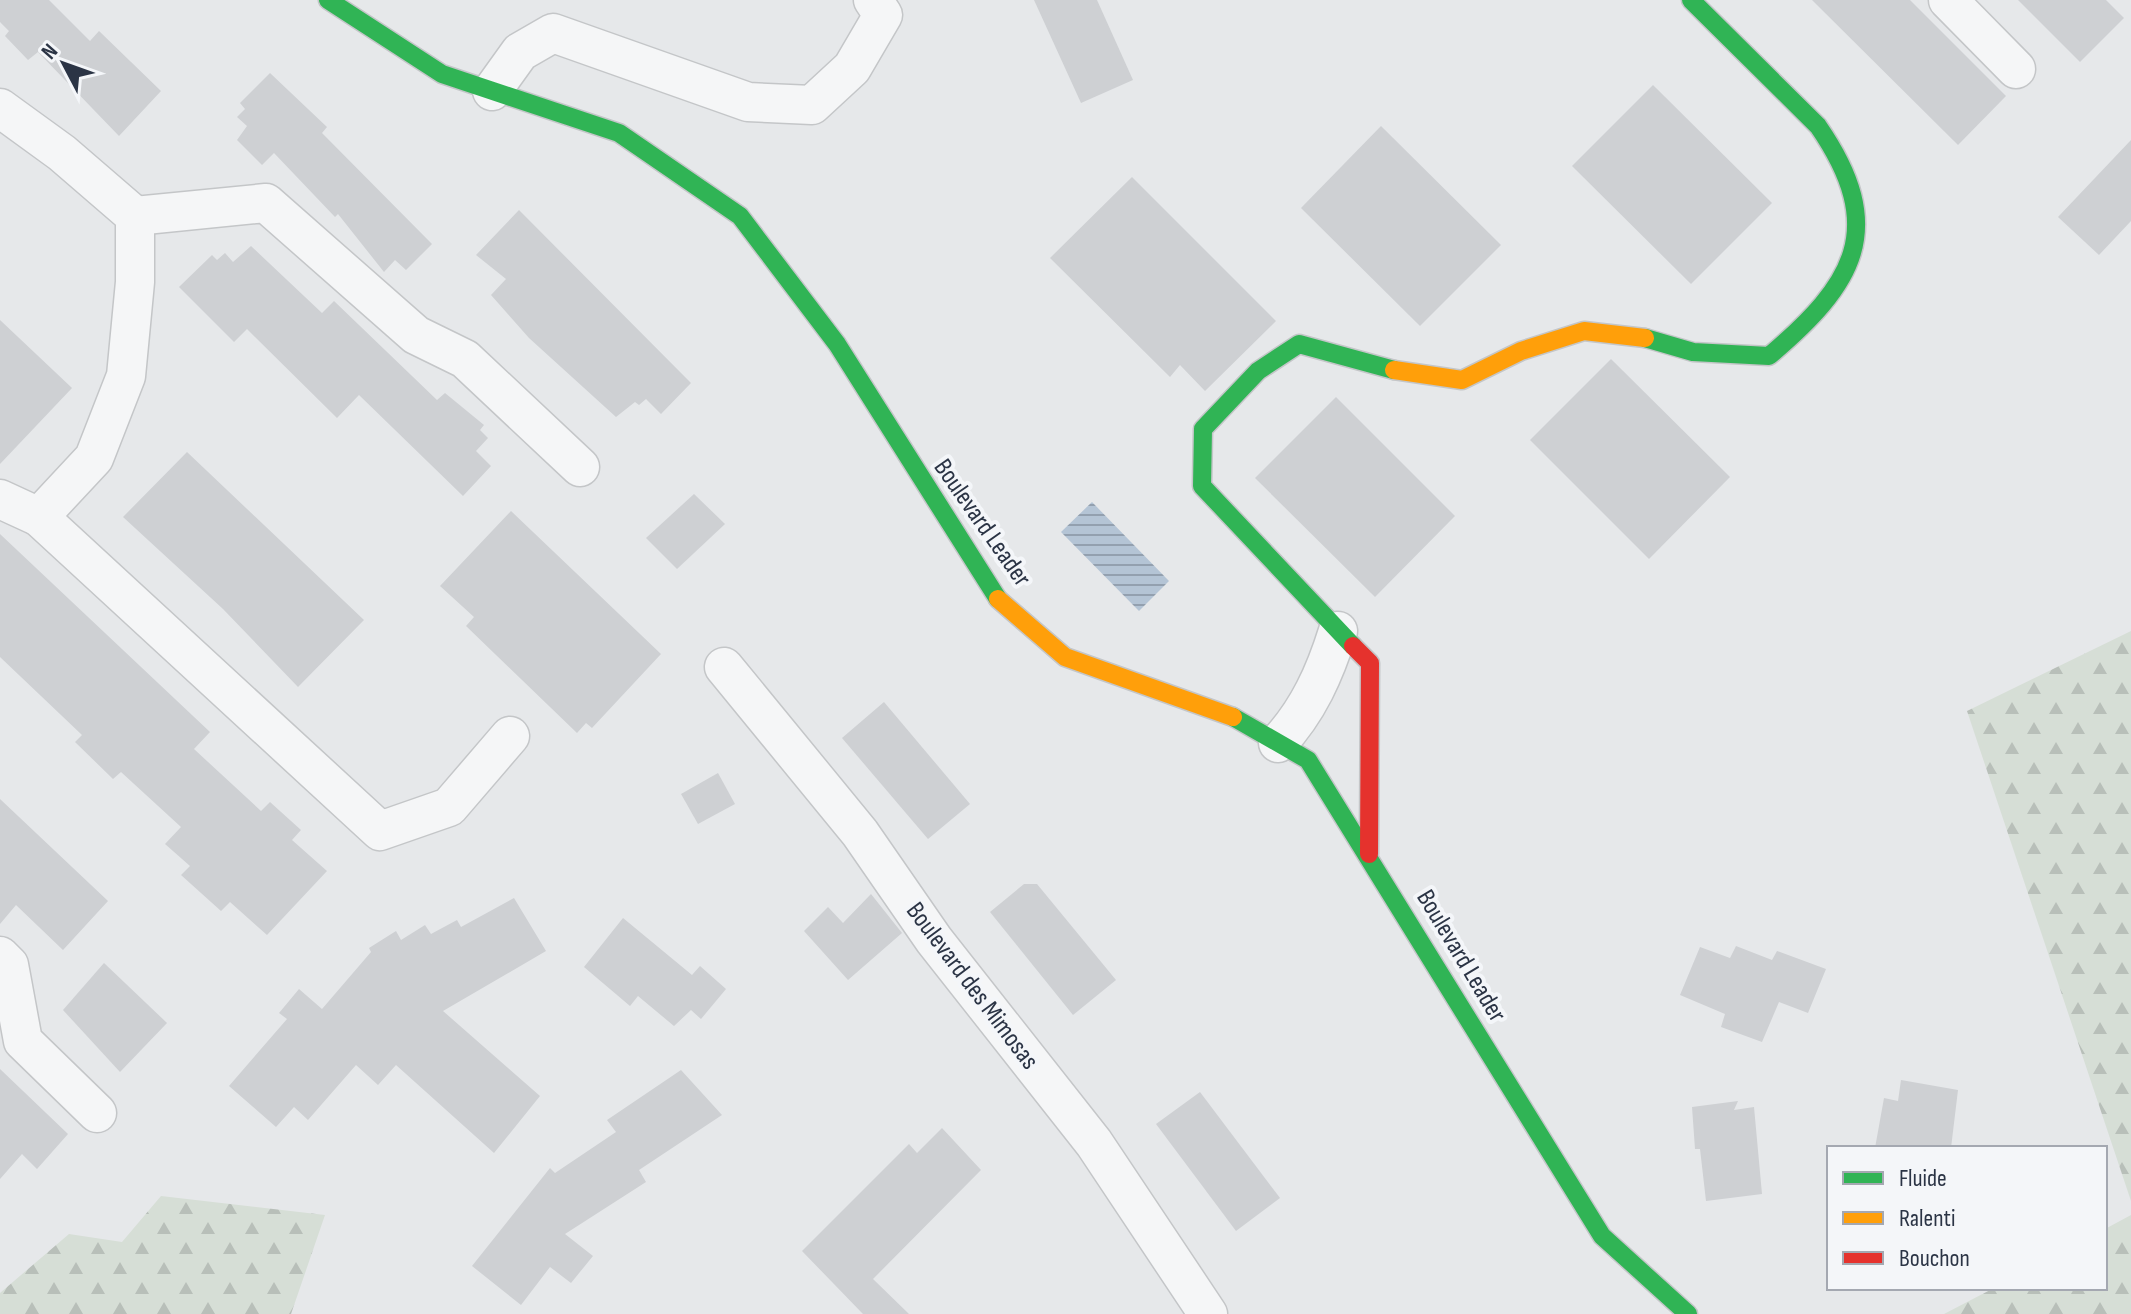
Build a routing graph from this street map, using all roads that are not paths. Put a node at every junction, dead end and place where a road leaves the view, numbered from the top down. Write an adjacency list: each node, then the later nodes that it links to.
1 (328, 0): 6 (street, Boulevard Leader)
2 (873, 0): 6 (street)
3 (1691, 0): 12 (street)
4 (1948, 0): 5 (street)
5 (2016, 69)
6 (492, 91): 15 (street, Boulevard Leader)
7 (0, 108): 8 (street)
8 (135, 216): 9 (street); 11 (street)
9 (580, 467)
10 (0, 499): 11 (street)
11 (39, 517): 14 (street)
12 (1338, 631): 15 (street); 16 (street)
13 (724, 667): 19 (street, Boulevard des Mimosas)
14 (510, 736)
15 (1278, 743): 16 (street, Boulevard Leader)
16 (1369, 854): 20 (street, Boulevard Leader)
17 (0, 956): 18 (street)
18 (97, 1113)
19 (1208, 1314)
20 (1688, 1314)

